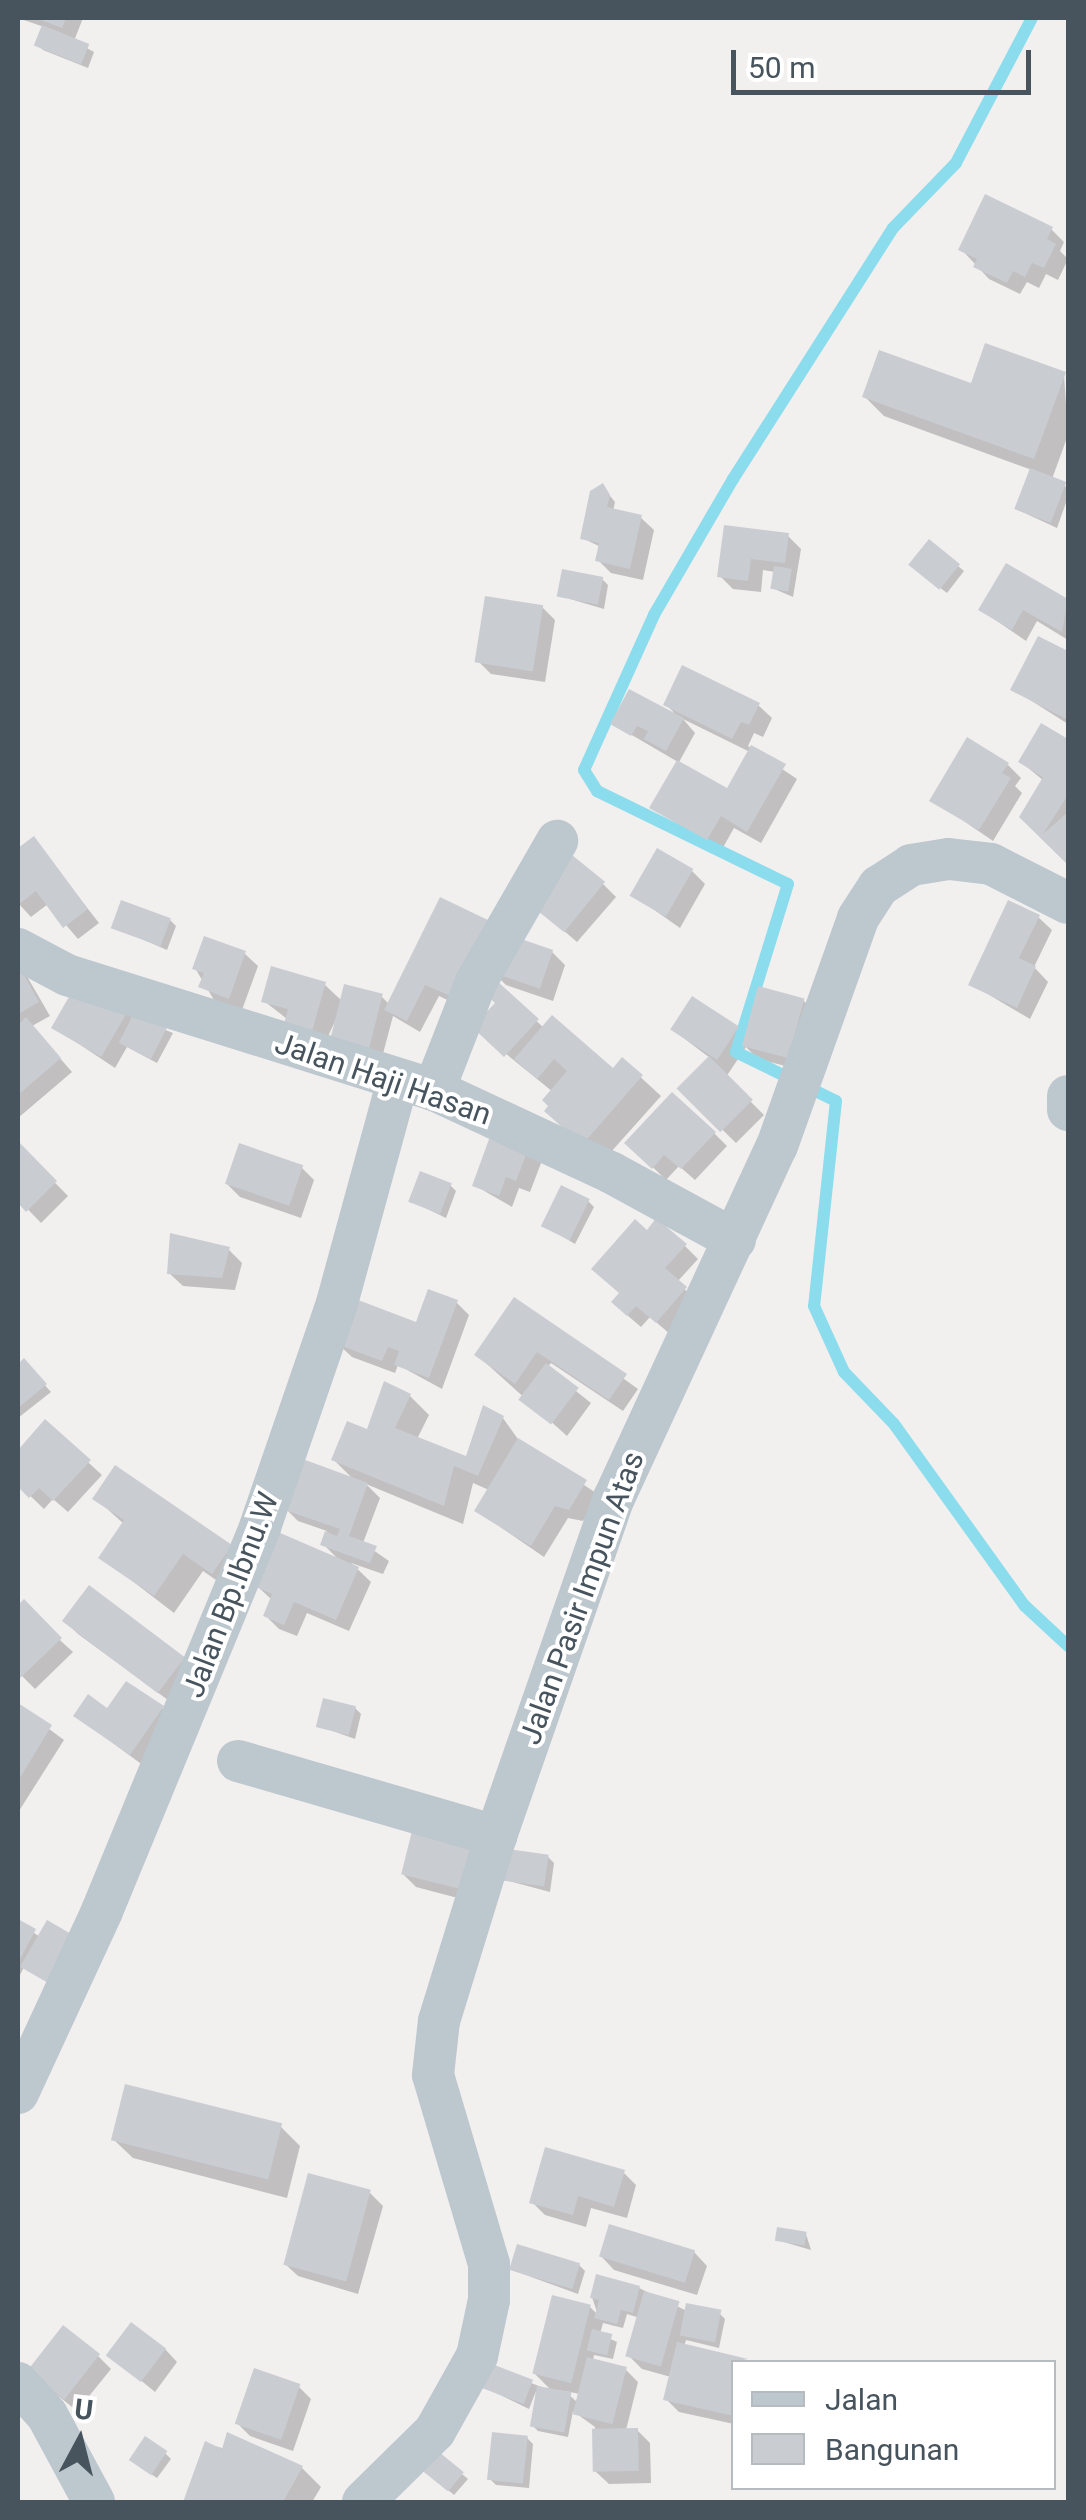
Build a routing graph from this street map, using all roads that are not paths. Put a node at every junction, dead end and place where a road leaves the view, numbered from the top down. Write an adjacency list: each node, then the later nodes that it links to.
1 (558, 841): 4 (street, Jalan Bp.Ibnu.W)
2 (1068, 904): 7 (street, Jalan Pasir Impun Atas)
3 (18, 949): 4 (street, Jalan Haji Hasan)
4 (416, 1085): 7 (street, Jalan Haji Hasan); 10 (street, Jalan Bp.Ibnu.W)
5 (1068, 1096): 6 (street)
6 (1068, 1110)
7 (736, 1240): 9 (street, Jalan Pasir Impun Atas)
8 (238, 1760): 9 (street)
9 (496, 1836): 13 (street, Jalan Pasir Impun Atas)
10 (18, 2093)
11 (18, 2383): 12 (street)
12 (94, 2502)
13 (363, 2502)

